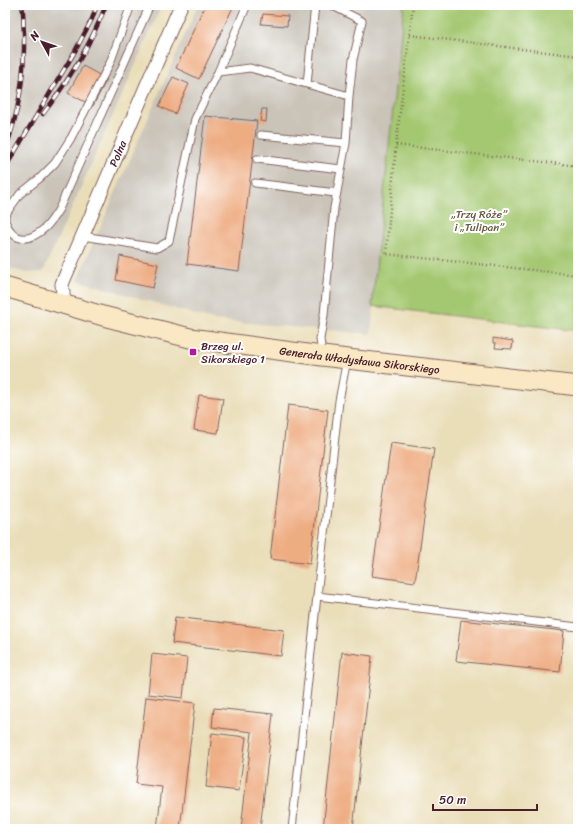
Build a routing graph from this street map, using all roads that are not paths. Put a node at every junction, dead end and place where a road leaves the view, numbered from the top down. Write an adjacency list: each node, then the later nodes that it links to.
1 (131, 5): 16 (lane)
2 (150, 5): 16 (lane)
3 (181, 5): 17 (street, Polna)
4 (247, 5): 7 (lane)
5 (315, 5): 8 (lane)
6 (332, 5): 9 (lane)
7 (218, 72): 8 (lane); 17 (lane)
8 (307, 84): 9 (lane)
9 (349, 96): 11 (lane)
10 (261, 135): 11 (lane)
11 (346, 143): 13 (lane)
12 (257, 159): 13 (lane)
13 (341, 168): 15 (lane)
14 (255, 183): 15 (lane)
15 (336, 193): 20 (lane)
16 (5, 220)
17 (83, 236): 19 (street, Polna)
18 (5, 287): 19 (main road, Generała Władysława Sikorskiego)
19 (64, 304): 20 (main road, Generała Władysława Sikorskiego)
20 (322, 356): 21 (main road, Generała Władysława Sikorskiego)
21 (347, 359): 22 (main road, Generała Władysława Sikorskiego); 23 (lane)
22 (578, 386)
23 (317, 596): 24 (lane); 25 (lane)
24 (578, 627)
25 (292, 829)

